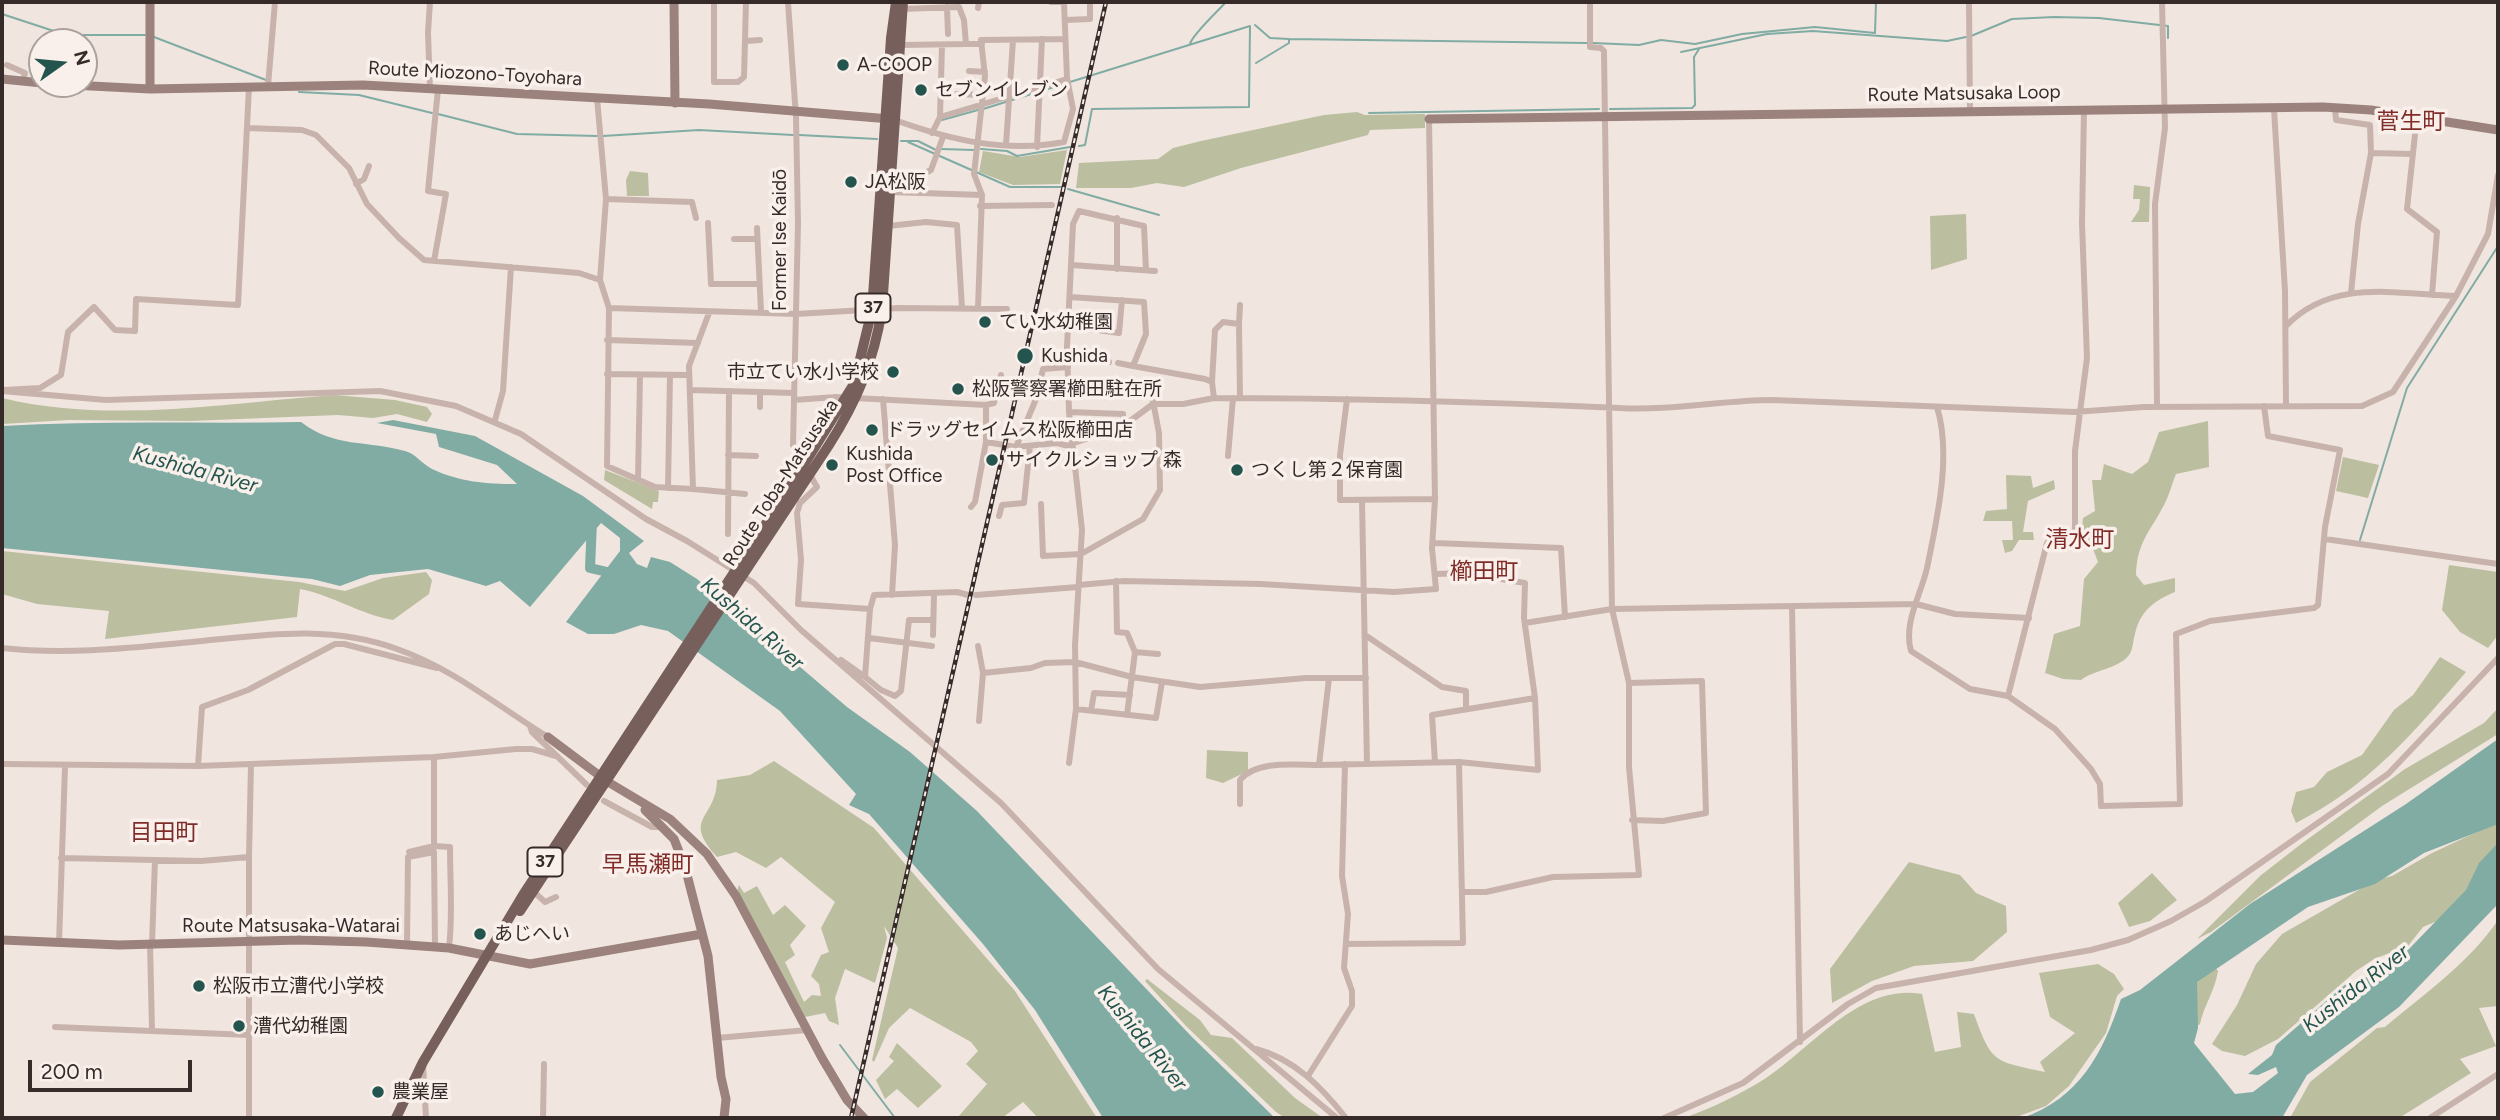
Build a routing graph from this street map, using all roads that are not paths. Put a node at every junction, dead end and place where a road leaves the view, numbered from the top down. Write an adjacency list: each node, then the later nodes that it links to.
1 (150, 2): 37 (main road)
2 (275, 2): 35 (street)
3 (430, 2): 38 (street)
4 (674, 2): 44 (main road)
5 (715, 2): 22 (street)
6 (746, 2): 22 (street)
7 (788, 2): 48 (street, Former Ise Kaidō)
8 (1051, 2): 9 (street)
9 (1064, 2): 16 (street)
10 (1090, 2): 16 (street)
11 (1590, 2): 54 (street)
12 (1969, 2): 51 (street)
13 (2162, 2): 50 (street)
14 (900, 4): 15 (street); 25 (main road, Route Toba-Matsusaka / 37); 55 (main road, Route Toba-Matsusaka / 37)
15 (947, 7): 17 (street); 23 (street)
16 (1065, 20): 19 (street)
17 (948, 34)
18 (1042, 39): 19 (street); 21 (street); 39 (street)
19 (1065, 39): 32 (street)
20 (760, 40): 22 (street)
21 (1013, 40): 24 (street); 43 (street)
22 (746, 41)
23 (966, 44): 24 (street); 26 (street)
24 (982, 44): 29 (street)
25 (900, 45): 26 (street); 55 (main road, Route Toba-Matsusaka / 37)
26 (942, 46): 53 (street)
27 (7, 65): 31 (street)
28 (969, 71): 29 (street)
29 (985, 72): 41 (street)
30 (2, 79): 31 (main road)
31 (23, 81): 33 (main road)
32 (1068, 81): 39 (street); 63 (street)
33 (28, 82)
34 (98, 86): 37 (main road, Route Miozono-Toyohara)
35 (268, 86): 36 (main road, Route Miozono-Toyohara); 38 (main road, Route Miozono-Toyohara)
36 (249, 87): 37 (main road, Route Miozono-Toyohara); 57 (street)
37 (150, 89)
38 (434, 89): 42 (main road, Route Miozono-Toyohara); 82 (street)
39 (1040, 91): 43 (street); 63 (street)
40 (957, 94): 41 (street)
41 (983, 95): 45 (street)
42 (597, 98): 44 (main road, Route Miozono-Toyohara); 72 (street)
43 (1009, 101): 45 (street); 62 (street)
44 (675, 103): 48 (main road, Route Miozono-Toyohara)
45 (981, 108): 53 (street); 61 (street)
46 (2335, 108): 47 (main road, Route Matsusaka Loop); 52 (main road, Route Matsusaka Loop); 64 (street)
47 (2274, 109): 50 (main road, Route Matsusaka Loop); 106 (street)
48 (794, 110): 55 (main road, Route Miozono-Toyohara); 103 (street, Former Ise Kaidō)
49 (2084, 110): 50 (main road, Route Matsusaka Loop); 51 (main road, Route Matsusaka Loop); 141 (street)
50 (2165, 110): 140 (street)
51 (1970, 111): 54 (main road, Route Matsusaka Loop)
52 (2417, 116): 58 (main road, Route Matsusaka Loop); 65 (street)
53 (940, 117): 59 (street)
54 (1605, 117): 56 (main road, Route Matsusaka Loop); 138 (street)
55 (891, 119): 59 (street); 70 (main road, Route Toba-Matsusaka / 37); 99 (main road, Route Toba-Matsusaka / 37)
56 (1429, 119): 132 (street)
57 (247, 128): 69 (street); 121 (street)
58 (2498, 130)
59 (932, 133): 60 (street)
60 (942, 139): 61 (street); 68 (street)
61 (978, 143): 62 (street); 71 (street)
62 (1006, 145): 63 (street)
63 (1037, 147)
64 (2371, 153): 65 (street); 90 (street)
65 (2412, 154): 91 (street)
66 (369, 166): 69 (street)
67 (2498, 175): 93 (street)
68 (896, 182)
69 (356, 184): 82 (street)
70 (890, 192): 71 (street); 78 (main road, Route Toba-Matsusaka / 37)
71 (982, 195): 74 (street)
72 (606, 199): 75 (street); 88 (street)
73 (1052, 205): 74 (street)
74 (980, 206): 98 (street)
75 (696, 218)
76 (1116, 218): 83 (street); 85 (street); 86 (street)
77 (708, 223): 89 (street)
78 (888, 226): 97 (street); 99 (main road, Route Toba-Matsusaka / 37)
79 (757, 228): 81 (street)
80 (734, 239): 81 (street)
81 (757, 239): 89 (street)
82 (434, 261): 84 (street)
83 (1072, 265): 85 (street); 92 (street)
84 (510, 267): 88 (street); 143 (street)
85 (1117, 269): 86 (street)
86 (1146, 270): 87 (street)
87 (1155, 271)
88 (600, 280): 96 (street)
89 (758, 284): 101 (street)
90 (2351, 293): 91 (street); 106 (street)
91 (2432, 295): 93 (street)
92 (1070, 296): 94 (street); 105 (street)
93 (2456, 296): 135 (street)
94 (1122, 300): 105 (street); 112 (street)
95 (1240, 305): 104 (street)
96 (609, 308): 102 (street); 107 (street)
97 (962, 308): 98 (street); 99 (street)
98 (978, 308): 100 (street)
99 (877, 309): 103 (street); 127 (main road, Route Toba-Matsusaka / 37)
100 (1007, 309)
101 (761, 312): 102 (street); 103 (street)
102 (709, 313): 108 (street)
103 (796, 314): 126 (street, Former Ise Kaidō)
104 (1239, 324): 119 (street); 129 (street)
105 (1068, 326): 110 (street)
106 (2286, 326): 135 (street)
107 (607, 340): 108 (street); 113 (street)
108 (698, 343): 116 (street)
109 (1110, 362): 110 (street)
110 (1068, 363): 118 (street); 123 (street)
111 (1118, 363): 112 (street)
112 (1133, 366): 119 (street)
113 (607, 374): 114 (street); 153 (street)
114 (640, 375): 115 (street); 153 (street)
115 (670, 375): 116 (street); 154 (street)
116 (689, 375): 120 (street)
117 (1001, 375): 133 (street)
118 (1069, 379): 125 (street); 134 (street)
119 (1212, 382): 128 (street)
120 (690, 390): 122 (street); 155 (street)
121 (2, 391): 143 (street)
122 (729, 391): 124 (street); 149 (street)
123 (1038, 391): 125 (street); 148 (street)
124 (760, 392): 126 (street); 137 (street)
125 (1068, 393): 142 (street)
126 (794, 396): 127 (street); 152 (street, Former Ise Kaidō)
127 (852, 398): 130 (street); 152 (main road, Route Toba-Matsusaka / 37)
128 (1214, 398): 129 (street); 134 (street)
129 (1236, 398): 131 (street); 151 (street)
130 (883, 399): 133 (street); 174 (street)
131 (1347, 399): 132 (street); 159 (street)
132 (1433, 402): 138 (street); 158 (street)
133 (986, 404): 145 (street)
134 (1155, 404): 147 (street); 166 (street)
135 (2286, 405): 136 (street)
136 (2264, 406): 140 (street); 164 (street)
137 (760, 407)
138 (1609, 407): 139 (street); 178 (street)
139 (1937, 407): 141 (street); 175 (street)
140 (2157, 407): 141 (street)
141 (2080, 411): 180 (street)
142 (1069, 412): 144 (street); 147 (street)
143 (495, 420): 169 (street)
144 (1123, 422)
145 (986, 442): 148 (street); 161 (street)
146 (1030, 446): 147 (street); 148 (street); 162 (street)
147 (1071, 446): 166 (street)
148 (1016, 447)
149 (729, 455): 150 (street); 156 (street)
150 (756, 456)
151 (1228, 456)
152 (807, 469): 169 (main road, Route Toba-Matsusaka / 37); 177 (street)
153 (638, 480): 154 (street)
154 (668, 488): 155 (street)
155 (693, 489): 156 (street)
156 (728, 493): 157 (street); 163 (street)
157 (745, 494)
158 (1435, 499): 159 (street); 165 (street)
159 (1362, 500): 172 (street)
160 (1041, 504): 166 (street)
161 (971, 507)
162 (999, 516)
163 (728, 534)
164 (2325, 539): 167 (street); 204 (street)
165 (1434, 542): 168 (street); 179 (street)
166 (1081, 554): 171 (street)
167 (2498, 564)
168 (1437, 574): 172 (street); 182 (street)
169 (737, 577): 193 (street); 225 (main road, Route Toba-Matsusaka / 37)
170 (1116, 581): 171 (street); 172 (street); 190 (street)
171 (1078, 586): 173 (street); 194 (street)
172 (1363, 589): 184 (street)
173 (934, 594): 174 (street); 181 (street)
174 (892, 595): 177 (street)
175 (1916, 604): 176 (street); 180 (street); 204 (street)
176 (1792, 607): 178 (street); 255 (street)
177 (870, 609): 185 (street)
178 (1612, 609): 179 (street); 202 (street)
179 (1565, 617): 182 (street)
180 (2029, 618): 204 (street)
181 (933, 620): 183 (street); 186 (street)
182 (1525, 623): 205 (street)
183 (933, 635)
184 (1364, 635): 200 (street); 206 (street)
185 (869, 638): 186 (street); 197 (street)
186 (907, 643): 187 (street); 197 (street)
187 (932, 646)
188 (978, 646): 196 (street)
189 (2, 648): 195 (street)
190 (1135, 652): 191 (street); 198 (street)
191 (1158, 654)
192 (2498, 658): 255 (street)
193 (836, 659): 197 (street); 256 (street)
194 (1075, 662): 196 (street); 198 (street); 207 (street)
195 (439, 667): 211 (street); 223 (street)
196 (983, 673): 210 (street)
197 (865, 677)
198 (1132, 677): 201 (street); 203 (street)
199 (1329, 678): 200 (street); 201 (street); 222 (street)
200 (1366, 678): 221 (street)
201 (1162, 682): 209 (street)
202 (1629, 683): 230 (street); 230 (street)
203 (1130, 695): 208 (street); 209 (street)
204 (2008, 696)
205 (1535, 698): 206 (street); 216 (street)
206 (1466, 708): 215 (street)
207 (1076, 709): 208 (street); 217 (street)
208 (1091, 711): 209 (street)
209 (1127, 715)
210 (979, 721)
211 (530, 726): 212 (street); 213 (street)
212 (548, 737): 225 (main road)
213 (556, 756): 214 (street); 226 (street)
214 (434, 757): 219 (street); 232 (street)
215 (1436, 762): 216 (street); 221 (street)
216 (1459, 762): 238 (street)
217 (1069, 763)
218 (2, 764): 224 (street)
219 (251, 764): 223 (street); 234 (street)
220 (1345, 764): 221 (street); 222 (street); 246 (street)
221 (1367, 764)
222 (1319, 765): 229 (street)
223 (198, 766): 224 (street)
224 (65, 767): 235 (street)
225 (606, 776): 227 (main road); 237 (main road, Route Toba-Matsusaka / 37); 249 (main road, Route Toba-Matsusaka / 37)
226 (587, 785)
227 (634, 799): 231 (main road); 252 (main road)
228 (604, 801): 231 (street)
229 (1240, 804)
230 (1632, 820): 238 (street)
231 (665, 827): 240 (main road)
232 (434, 846): 233 (street); 248 (street)
233 (409, 852)
234 (249, 857): 236 (street); 242 (street)
235 (61, 858): 236 (street); 243 (street)
236 (155, 860): 244 (street)
237 (534, 892): 239 (street); 249 (main road, Route Toba-Matsusaka / 37)
238 (1462, 892): 246 (street)
239 (556, 897)
240 (702, 934): 249 (main road, Route Matsusaka-Watarai); 254 (main road)
241 (2, 940): 243 (main road, Route Matsusaka-Watarai)
242 (249, 941): 244 (main road, Route Matsusaka-Watarai); 245 (main road, Route Matsusaka-Watarai); 253 (street)
243 (59, 943): 244 (main road, Route Matsusaka-Watarai)
244 (151, 944): 251 (street)
245 (407, 944): 247 (main road, Route Matsusaka-Watarai); 247 (street)
246 (1346, 944): 260 (street)
247 (436, 946): 248 (main road, Route Matsusaka-Watarai)
248 (449, 948): 249 (main road, Route Matsusaka-Watarai)
249 (487, 955): 257 (main road, Route Toba-Matsusaka / 37)
250 (55, 1027): 251 (street)
251 (152, 1030): 253 (street)
252 (807, 1030): 254 (street); 266 (main road)
253 (249, 1035): 261 (street)
254 (717, 1038): 265 (main road)
255 (1800, 1042): 269 (street)
256 (1254, 1049): 260 (street); 267 (street)
257 (423, 1062): 262 (main road, Route Toba-Matsusaka / 37); 263 (street)
258 (544, 1065): 264 (street)
259 (2498, 1074): 270 (street)
260 (1308, 1076): 268 (street)
261 (249, 1118)
262 (397, 1118)
263 (426, 1118)
264 (543, 1118)
265 (724, 1118)
266 (864, 1118)
267 (1337, 1118)
268 (1346, 1118)
269 (1664, 1118)
270 (2430, 1118)

